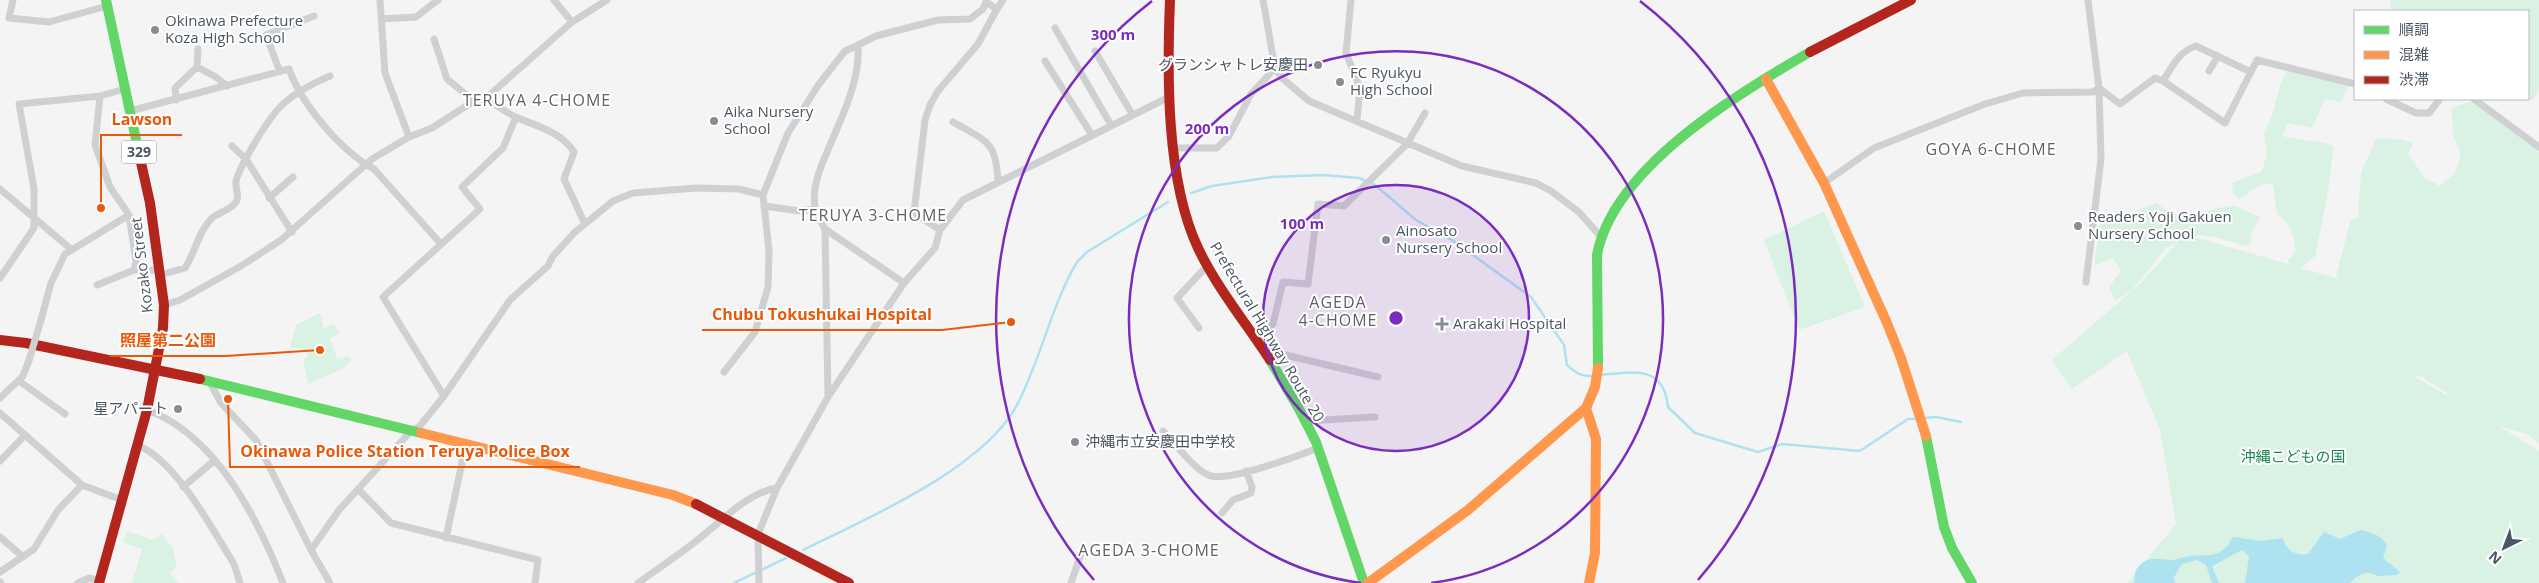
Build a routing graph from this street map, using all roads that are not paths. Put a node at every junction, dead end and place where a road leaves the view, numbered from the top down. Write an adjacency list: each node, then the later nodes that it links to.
1 (12, 0): 13 (street)
2 (380, 0): 16 (street)
3 (438, 0): 16 (street)
4 (554, 0): 17 (street)
5 (607, 0): 17 (street)
6 (1002, 0): 14 (street)
7 (1170, 0): 39 (main road, Prefectural Highway Route 20)
8 (1263, 0): 26 (street)
9 (1351, 0): 50 (street)
10 (1911, 0): 31 (main road)
11 (2088, 0): 35 (street)
12 (987, 1): 14 (street); 20 (street)
13 (106, 3): 36 (main road, Kozako Street / 329)
14 (997, 9): 73 (street)
15 (314, 16): 28 (street)
16 (382, 19): 54 (street)
17 (572, 22): 40 (street)
18 (1055, 28): 52 (street)
19 (434, 39): 42 (street)
20 (858, 45): 65 (street); 68 (street)
21 (198, 49): 25 (street)
22 (1095, 51): 48 (street)
23 (2218, 56): 27 (street); 29 (street); 32 (street)
24 (1045, 61): 53 (street)
25 (197, 68): 34 (street); 41 (street)
26 (1275, 68): 50 (street); 58 (street)
27 (2209, 71)
28 (280, 72): 34 (street); 37 (street)
29 (2251, 72): 32 (street); 33 (street)
30 (330, 76): 37 (street)
31 (1766, 79): 63 (main road); 75 (main road)
32 (2163, 81): 35 (street)
33 (2354, 84)
34 (226, 86): 41 (street)
35 (2100, 88): 63 (street); 82 (street)
36 (125, 89): 38 (street); 46 (main road, Kozako Street / 329)
37 (300, 93): 59 (street); 60 (street)
38 (100, 96): 69 (street); 70 (street)
39 (1171, 96): 48 (street); 58 (main road, Prefectural Highway Route 20)
40 (485, 99): 42 (street); 49 (street)
41 (176, 100): 46 (street)
42 (474, 100): 54 (street)
43 (2388, 100): 44 (street)
44 (2439, 100)
45 (2475, 100): 57 (street)
46 (130, 111): 80 (main road, Kozako Street / 329)
47 (1425, 113): 55 (street)
48 (1132, 114): 52 (street)
49 (516, 117): 71 (street); 76 (street)
50 (1357, 121): 55 (street)
51 (954, 122): 62 (street)
52 (1111, 125): 53 (street)
53 (1092, 135): 62 (street)
54 (409, 137): 60 (street)
55 (1407, 144): 75 (street); 88 (street)
56 (232, 146): 59 (street)
57 (2539, 147)
58 (1174, 148): 78 (main road, Prefectural Highway Route 20)
59 (246, 159): 66 (street); 80 (street)
60 (366, 165): 74 (street); 76 (street)
61 (293, 177): 66 (street)
62 (998, 182): 73 (street)
63 (1824, 183): 139 (main road)
64 (0, 189): 70 (street)
65 (763, 195): 67 (street); 71 (street)
66 (269, 198): 74 (street)
67 (764, 206): 68 (street); 91 (street)
68 (815, 209): 72 (street)
69 (128, 215): 77 (street); 79 (street)
70 (34, 218): 77 (street); 81 (street)
71 (585, 224): 95 (street)
72 (825, 229): 83 (street); 96 (street)
73 (940, 230): 83 (street)
74 (292, 232): 85 (street)
75 (1600, 236): 98 (main road)
76 (441, 244): 95 (street)
77 (72, 250): 93 (street, bridge)
78 (1208, 266): 86 (street); 88 (main road, Prefectural Highway Route 20)
79 (134, 270): 80 (street); 84 (street)
80 (160, 272): 85 (main road, Kozako Street / 329)
81 (0, 278)
82 (2086, 282)
83 (904, 283): 96 (street)
84 (98, 285)
85 (164, 305): 90 (main road, Kozako Street / 329)
86 (1200, 328)
87 (0, 340): 90 (main road)
88 (1256, 340): 89 (main road, Prefectural Highway Route 20)
89 (1266, 356): 92 (street); 103 (main road, Prefectural Highway Route 20)
90 (155, 369): 94 (main road); 99 (main road, Kozako Street / 329)
91 (724, 372)
92 (1378, 377)
93 (19, 381): 97 (street); 101 (street)
94 (209, 381): 104 (main road); 123 (street)
95 (444, 396): 104 (street)
96 (828, 397): 115 (street)
97 (0, 398)
98 (1586, 408): 128 (main road); 138 (main road)
99 (147, 410): 108 (main road, Kozako Street / 329); 111 (street)
100 (0, 413): 106 (street)
101 (65, 414)
102 (1375, 417): 103 (street)
103 (1306, 421): 109 (main road, Prefectural Highway Route 20)
104 (411, 431): 107 (main road); 116 (street)
105 (1164, 431): 112 (street)
106 (24, 435): 110 (street); 113 (street)
107 (466, 444): 119 (main road); 122 (street)
108 (137, 446): 114 (street); 117 (main road, Kozako Street / 329)
109 (1318, 448): 112 (street); 138 (main road, Prefectural Highway Route 20)
110 (0, 460)
111 (215, 460): 114 (street); 131 (street)
112 (1246, 471): 118 (street)
113 (82, 485): 117 (street); 125 (street)
114 (183, 487): 130 (street)
115 (776, 488): 119 (street); 120 (street)
116 (359, 490): 122 (street); 123 (street)
117 (122, 500): 127 (main road, Kozako Street / 329)
118 (1222, 513)
119 (724, 517): 120 (main road); 134 (street)
120 (758, 534): 135 (street); 136 (main road)
121 (0, 537): 125 (street)
122 (446, 538): 133 (street)
123 (311, 550): 132 (street)
124 (1082, 551): 137 (street)
125 (23, 558): 126 (street)
126 (0, 572)
127 (99, 582): 129 (street)
128 (1591, 582)
129 (78, 583)
130 (240, 583)
131 (283, 583)
132 (330, 583)
133 (535, 583)
134 (638, 583)
135 (759, 583)
136 (849, 583)
137 (1071, 583)
138 (1366, 583)
139 (1972, 583)

